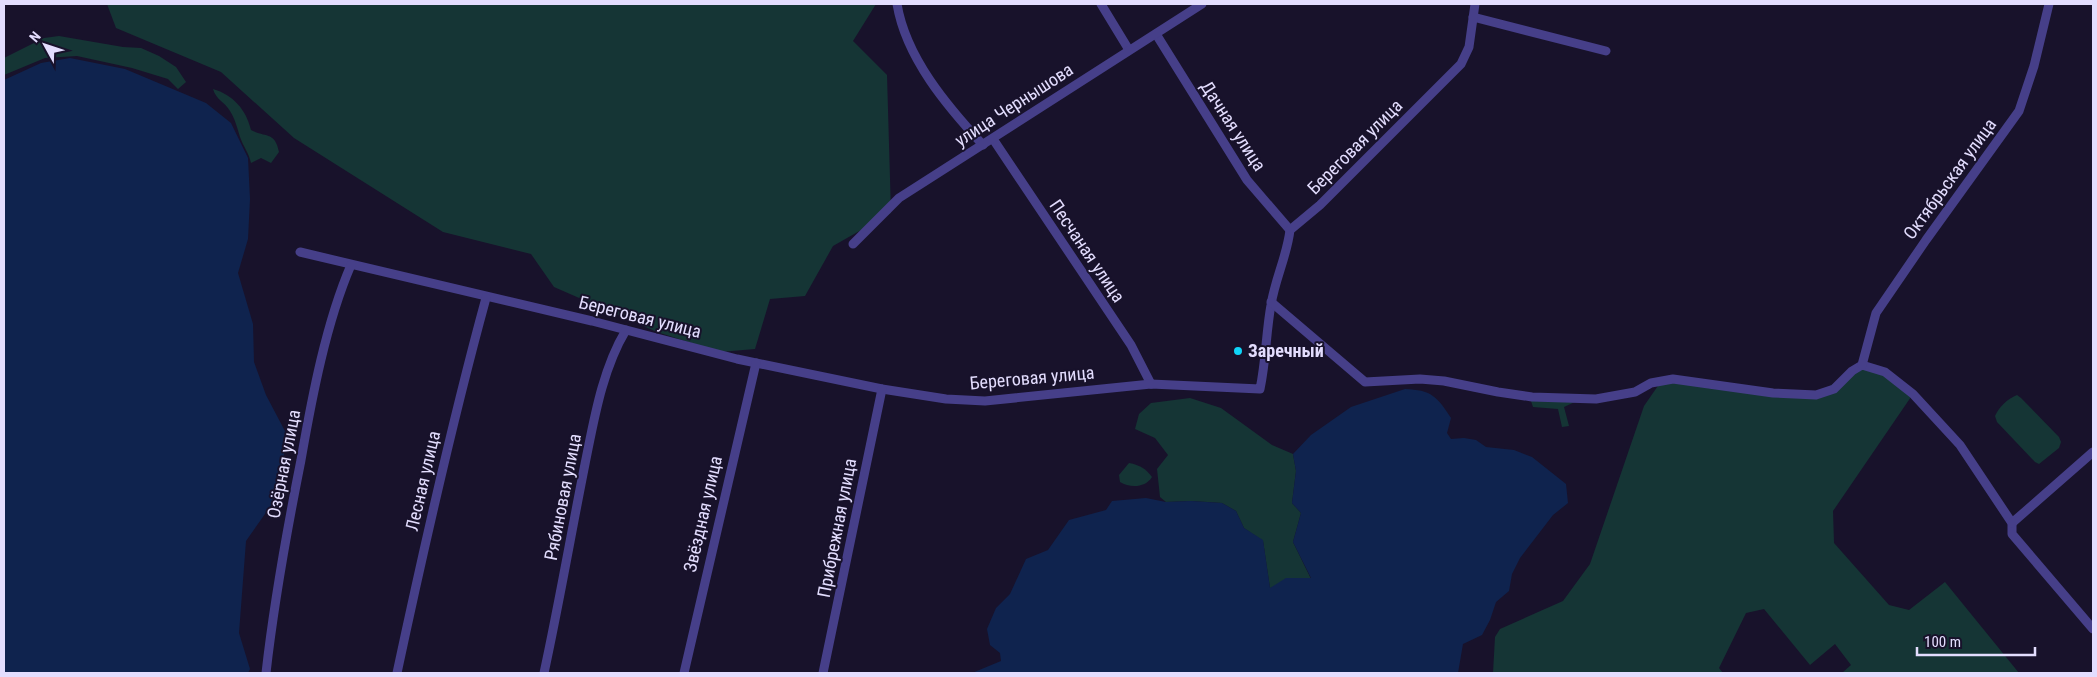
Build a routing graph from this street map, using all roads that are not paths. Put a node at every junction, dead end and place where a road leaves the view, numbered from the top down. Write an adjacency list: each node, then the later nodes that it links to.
1 (898, 4): 11 (street)
2 (1101, 4): 8 (street)
3 (1202, 4): 7 (street, улица Чернышова)
4 (1475, 4): 6 (street, Береговая улица)
5 (2049, 4): 20 (street, Октябрьская улица)
6 (1474, 17): 9 (street); 12 (street, Береговая улица)
7 (1156, 34): 8 (street, улица Чернышова); 12 (street, Дачная улица)
8 (1129, 50): 10 (street, улица Чернышова)
9 (1606, 51)
10 (993, 139): 11 (street, улица Чернышова); 21 (street, Песчаная улица)
11 (983, 145): 13 (street, улица Чернышова)
12 (1290, 230): 17 (street, Береговая улица)
13 (853, 244)
14 (300, 252): 15 (street, Береговая улица)
15 (351, 265): 16 (street, Береговая улица); 26 (street, Озёрная улица)
16 (486, 298): 18 (street, Береговая улица); 27 (street, Лесная улица)
17 (1271, 302): 20 (street); 21 (street, Береговая улица)
18 (626, 330): 19 (street, Береговая улица); 28 (street, Рябиновая улица)
19 (756, 364): 22 (street, Береговая улица); 29 (street, Звёздная улица)
20 (1862, 366): 24 (street)
21 (1151, 384): 22 (street, Береговая улица)
22 (882, 389): 30 (street, Прибрежная улица)
23 (2093, 452): 24 (street)
24 (2012, 523): 25 (street)
25 (2093, 629)
26 (266, 673)
27 (397, 673)
28 (544, 673)
29 (684, 673)
30 (823, 673)

